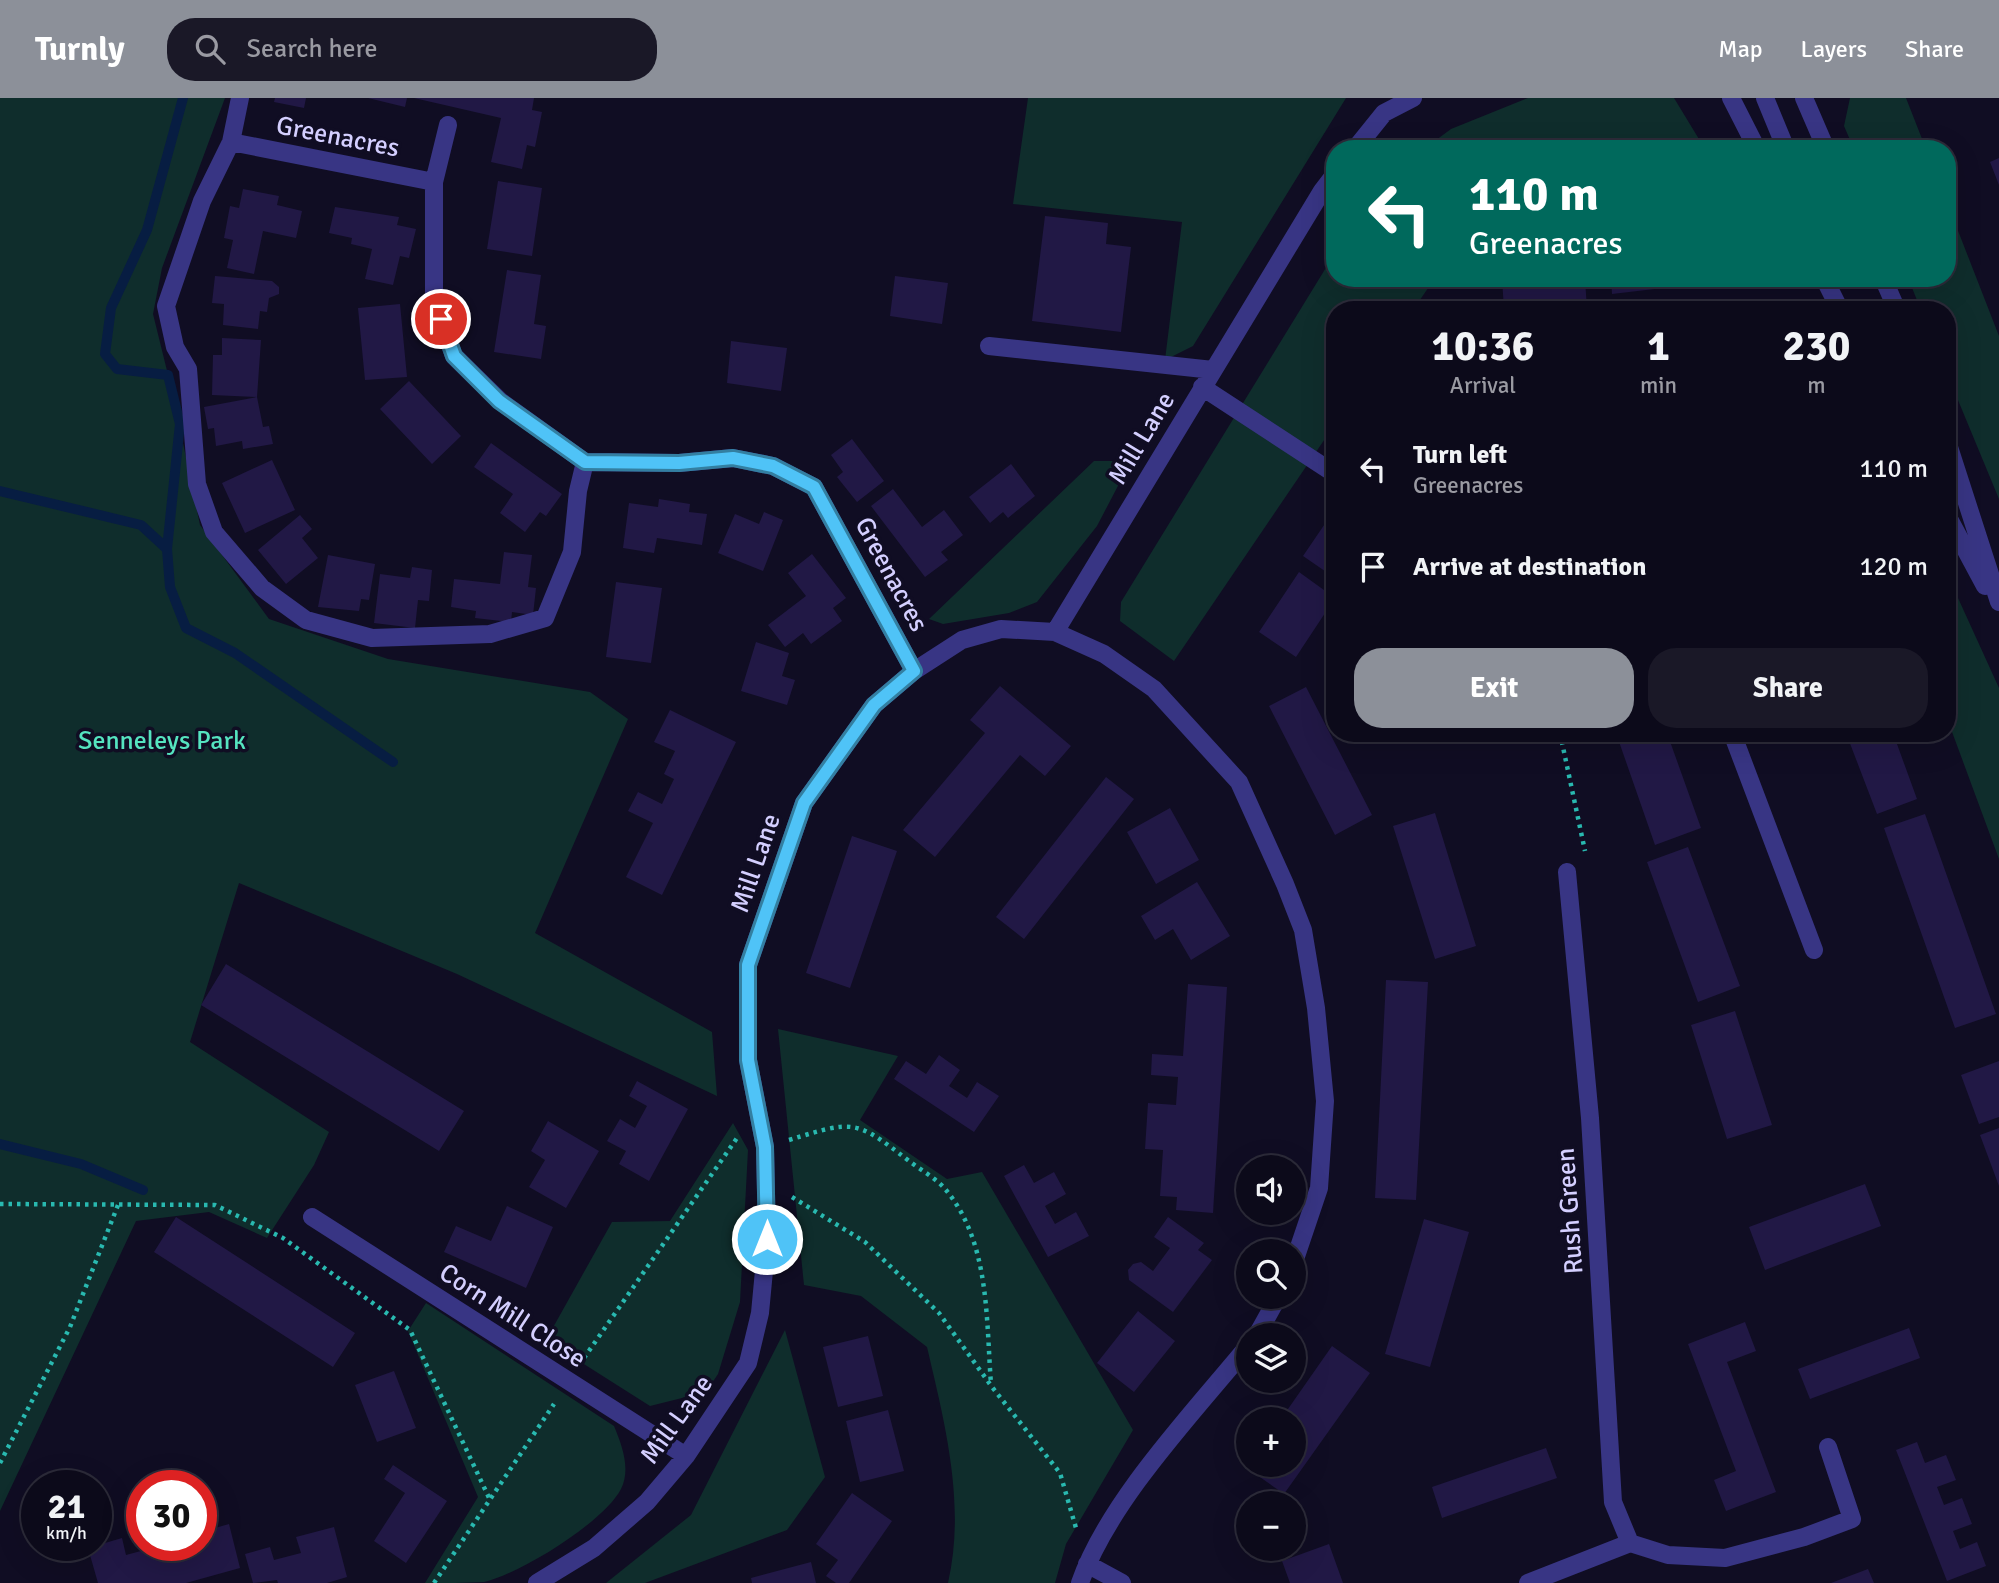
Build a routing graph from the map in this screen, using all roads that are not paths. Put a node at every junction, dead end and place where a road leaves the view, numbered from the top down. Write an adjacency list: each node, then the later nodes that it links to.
1 (240, 98): 12 (street)
2 (1413, 98): 6 (street)
3 (1731, 98): 9 (street)
4 (1765, 98): 10 (street)
5 (1804, 98): 11 (street)
6 (1383, 105): 8 (street)
7 (448, 125): 13 (street)
8 (1361, 140)
9 (1752, 140)
10 (1782, 140)
11 (1822, 140)
12 (231, 142): 13 (street, Greenacres); 18 (street)
13 (434, 182): 18 (street)
14 (1326, 188): 16 (street, Mill Lane)
15 (989, 346): 16 (street)
16 (1213, 370): 17 (street, Mill Lane)
17 (1202, 387): 19 (street); 24 (street, Mill Lane)
18 (585, 462): 25 (street, Greenacres)
19 (1326, 468)
20 (1956, 469): 22 (street)
21 (1956, 532): 23 (street)
22 (1999, 602)
23 (1999, 610)
24 (1055, 632): 25 (street, Mill Lane); 30 (street)
25 (914, 671): 33 (street, Mill Lane)
26 (1735, 742): 28 (street)
27 (1567, 872): 34 (street, Rush Green)
28 (1814, 950)
29 (312, 1217): 33 (street, Corn Mill Close)
30 (1302, 1239)
31 (1236, 1361): 35 (street)
32 (1828, 1447): 34 (street)
33 (686, 1456): 36 (street, Mill Lane)
34 (1630, 1543): 39 (street)
35 (1087, 1564): 37 (street); 38 (street)
36 (537, 1583)
37 (1080, 1583)
38 (1122, 1583)
39 (1528, 1583)

